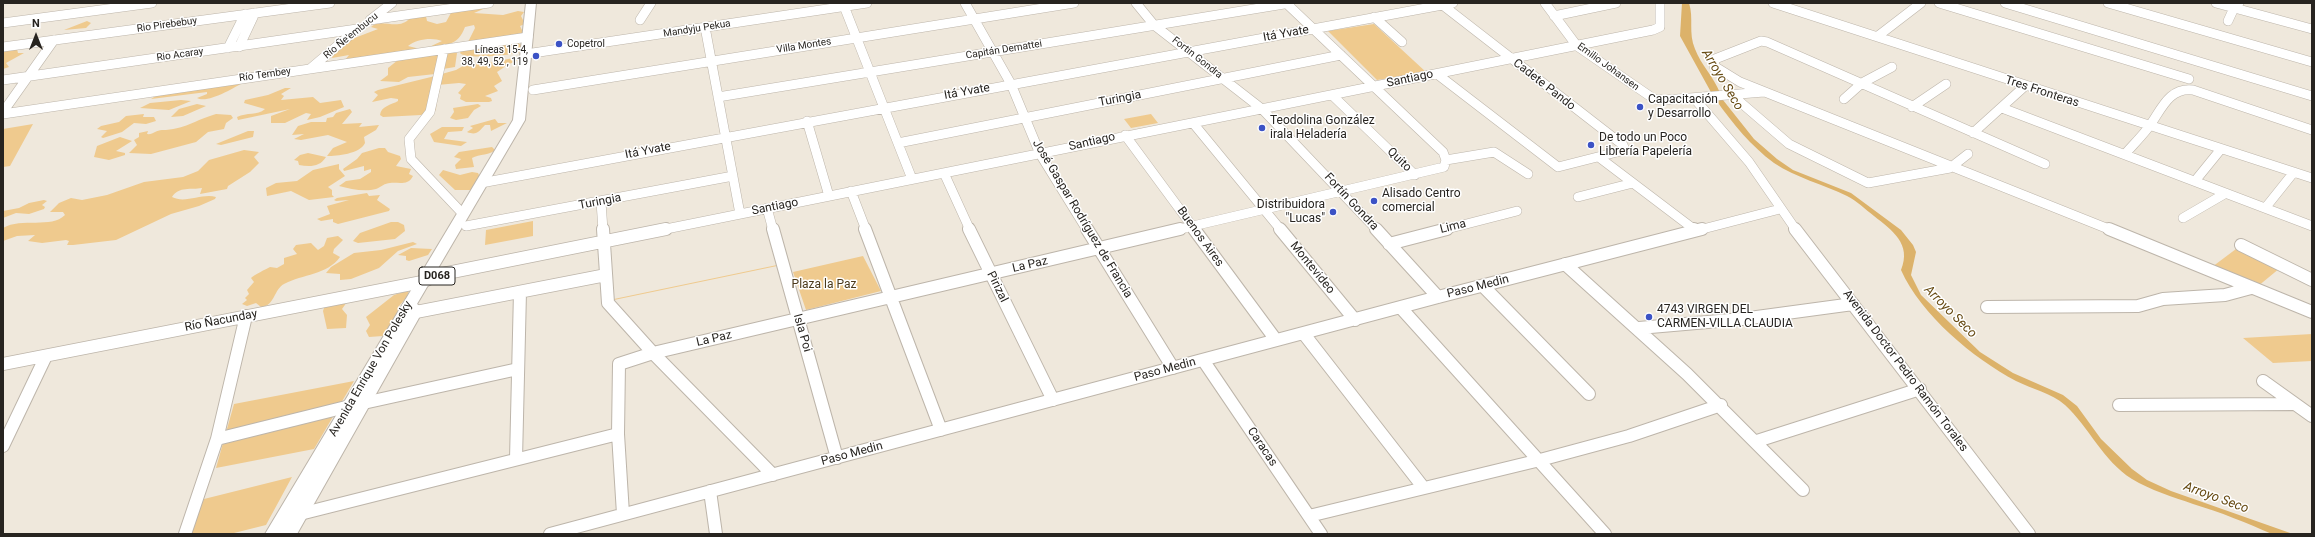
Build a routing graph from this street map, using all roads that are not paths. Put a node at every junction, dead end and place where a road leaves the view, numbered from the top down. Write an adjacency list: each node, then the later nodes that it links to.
1 (152, 3): 36 (street)
2 (330, 3): 28 (street, Rio Pirebebuy)
3 (392, 3): 33 (street, Río Ñe'embucu)
4 (489, 3): 33 (street)
5 (531, 3): 43 (main road, Avenida Enrique Von Polesky / D068)
6 (540, 3): 54 (main road, Avenida Enrique Von Polesky / D068)
7 (651, 3): 34 (street)
8 (867, 3): 25 (street, Mandyju Pekua)
9 (966, 3): 32 (street, José Gaspar Rodríguez de Francia)
10 (1074, 3): 32 (street, Villa Montes)
11 (1136, 3): 37 (street, Fortin Gondra)
12 (1287, 3): 37 (street, Capitán Demattei); 39 (street)
13 (1453, 3): 24 (street, Itá Yvate)
14 (1546, 3): 30 (street, Emilio Johansen)
15 (1616, 3): 30 (street)
16 (1660, 3): 47 (street, Santiago)
17 (1773, 3): 27 (street, Tres Fronteras)
18 (1808, 3): 27 (street)
19 (1921, 3): 42 (street)
20 (1939, 3): 64 (street)
21 (2005, 3): 76 (street)
22 (2108, 3): 58 (street)
23 (2216, 3): 26 (street)
24 (1441, 4): 31 (street, Itá Yvate); 56 (street, Cadete Pando)
25 (844, 6): 38 (street, Mandyju Pekua); 44 (street)
26 (2237, 6): 35 (street); 40 (street)
27 (1800, 11): 42 (street, Tres Fronteras)
28 (255, 13): 29 (street, Rio Pirebebuy); 49 (street)
29 (245, 14): 45 (street, Rio Pirebebuy); 50 (street)
30 (1554, 16): 47 (street, Emilio Johansen)
31 (1374, 17): 39 (street, Itá Yvate); 46 (street)
32 (973, 19): 44 (street, Villa Montes); 52 (street, José Gaspar Rodríguez de Francia)
33 (370, 20): 41 (street, Río Ñe'embucu)
34 (640, 20)
35 (2228, 21)
36 (3, 23)
37 (1154, 25): 52 (street, Capitán Demattei); 53 (street, Fortin Gondra)
38 (705, 27): 54 (street, Mandyju Pekua); 57 (street)
39 (1313, 29): 53 (street, Itá Yvate); 55 (street)
40 (2312, 29)
41 (357, 30): 49 (street, Rio Acaray); 60 (street, Río Ñe'embucu)
42 (1878, 36): 70 (street, Tres Fronteras)
43 (528, 37): 51 (street, Río Tembey); 54 (main road, Avenida Enrique Von Polesky / D068)
44 (856, 37): 57 (street, Villa Montes); 61 (street)
45 (54, 40): 48 (street, Rio Pirebebuy); 63 (street)
46 (1402, 42)
47 (1577, 46): 56 (street, Santiago); 78 (street, Emilio Johansen)
48 (3, 47)
49 (239, 47): 50 (street, Rio Acaray)
50 (228, 48): 63 (street, Rio Acaray)
51 (444, 49): 60 (street, Río Tembey); 125 (street)
52 (992, 52): 61 (street, Capitán Demattei); 68 (street, José Gaspar Rodríguez de Francia)
53 (1187, 52): 65 (street, Fortin Gondra); 68 (street, Itá Yvate)
54 (531, 54): 72 (main road, Avenida Enrique Von Polesky / D068); 110 (main road, Avenida Enrique Von Polesky / D068)
55 (1341, 55): 65 (street, Turingia); 71 (street)
56 (1510, 59): 62 (street, Santiago); 98 (street, Cadete Pando)
57 (712, 61): 72 (street, Villa Montes); 77 (street)
58 (2312, 62)
59 (1892, 67): 67 (street)
60 (311, 69): 84 (street, Río Tembey)
61 (870, 72): 77 (street, Capitán Demattei); 80 (street)
62 (1437, 74): 71 (street, Santiago); 98 (street, Cadete Pando)
63 (28, 76): 66 (street, Rio Acaray); 84 (street)
64 (2189, 78)
65 (1223, 79): 83 (street, Fortin Gondra); 85 (street, Turingia)
66 (3, 80)
67 (1862, 83): 73 (street); 79 (street); 81 (street)
68 (1011, 84): 80 (street, Itá Yvate); 85 (street, José Gaspar Rodríguez de Francia)
69 (1946, 84): 81 (street)
70 (2025, 86): 82 (street); 88 (street, Tres Fronteras)
71 (1373, 87): 74 (street, Santiago); 99 (street)
72 (533, 90): 110 (main road, Avenida Enrique Von Polesky / D068)
73 (1766, 92): 75 (street, Emilio Johansen); 101 (street)
74 (1332, 95): 83 (street, Santiago); 105 (street, Quito)
75 (1728, 96): 78 (street, Emilio Johansen); 101 (street)
76 (2312, 96)
77 (718, 97): 92 (street)
78 (1694, 98): 120 (street, Avenida Doctor Pedro Ramón Torales)
79 (1844, 100)
80 (884, 107): 86 (street, Itá Yvate); 93 (street)
81 (1912, 107): 90 (street)
82 (2002, 108): 90 (street); 97 (street)
83 (1262, 109): 87 (street, Santiago); 113 (street, Fortín Gondra)
84 (3, 113)
85 (1025, 118): 93 (street, Turingia); 95 (street, José Gaspar Rodríguez de Francia)
86 (807, 122): 92 (street, Itá Yvate); 115 (street)
87 (1193, 123): 91 (street, Santiago); 121 (street, Montevideo)
88 (2150, 126): 89 (street); 94 (street, Tres Fronteras); 97 (street)
89 (2312, 130)
90 (1973, 133): 100 (street)
91 (1125, 134): 95 (street, Santiago); 127 (street, Buenos Aires)
92 (725, 136): 106 (street); 110 (street, Itá Yvate)
93 (898, 143): 108 (street)
94 (2221, 149): 102 (street, Tres Fronteras); 109 (street)
95 (1040, 154): 103 (street, Santiago); 132 (street, José Gaspar Rodríguez de Francia)
96 (1968, 154): 101 (street)
97 (2125, 154): 109 (street)
98 (1600, 158): 111 (street)
99 (1443, 164): 104 (street, La Paz); 105 (street, La Paz)
100 (2045, 164)
101 (1955, 166): 140 (street)
102 (2294, 172): 107 (street, Tres Fronteras); 118 (street)
103 (944, 173): 108 (street, Santiago); 134 (street, Pirizal)
104 (1528, 174)
105 (1415, 175): 113 (street, La Paz)
106 (733, 176): 117 (street, Turingia); 123 (street)
107 (2312, 178)
108 (912, 179): 112 (street, Santiago)
109 (2195, 181): 114 (street)
110 (487, 182): 125 (main road, Avenida Enrique Von Polesky / D068)
111 (1633, 183): 116 (street); 128 (street)
112 (851, 192): 115 (street, Santiago); 142 (street)
113 (1342, 192): 121 (street, La Paz); 130 (street, Fortín Gondra)
114 (2226, 193): 118 (street); 124 (street)
115 (829, 196): 119 (street, Santiago)
116 (1578, 197)
117 (601, 202): 125 (street, Turingia); 129 (street)
118 (2266, 207): 126 (street)
119 (767, 208): 123 (street, Santiago); 150 (street, Isla Poi)
120 (1780, 209): 128 (street, Paso Medin); 144 (street, Avenida Doctor Pedro Ramón Torales)
121 (1265, 210): 127 (street, La Paz); 151 (street, Montevideo)
122 (1517, 210): 130 (street, Lima)
123 (740, 214): 129 (street, Santiago)
124 (2183, 218)
125 (464, 220): 135 (main road, Avenida Enrique Von Polesky / D068); 138 (main road, Avenida Enrique Von Polesky / D068)
126 (2312, 226)
127 (1192, 227): 132 (street, La Paz); 154 (street, Buenos Aires)
128 (1695, 230): 133 (street, Paso Medin)
129 (604, 241): 135 (street, Santiago); 136 (street)
130 (1389, 244): 143 (street, Fortín Gondra)
131 (2241, 244): 137 (street)
132 (1099, 248): 134 (street, La Paz); 159 (street, José Gaspar Rodríguez de Francia)
133 (1565, 264): 139 (street, Paso Medin); 152 (street)
134 (990, 274): 142 (street, La Paz); 164 (street, Pirizal)
135 (437, 275): 138 (street, Río Ñacunday); 147 (main road, Avenida Enrique Von Polesky / D068)
136 (606, 275): 141 (street); 155 (street)
137 (2312, 280)
138 (422, 282): 149 (street, Río Ñacunday); 166 (main road, Avenida Enrique Von Polesky / D068)
139 (1483, 286): 143 (street, Paso Medin); 163 (street)
140 (2251, 288): 145 (street); 148 (street)
141 (520, 292): 147 (street); 160 (street)
142 (891, 297): 150 (street, La Paz); 170 (street)
143 (1438, 297): 146 (street, Paso Medin)
144 (1853, 304): 152 (street); 162 (street, Avenida Doctor Pedro Ramón Torales)
145 (1987, 307)
146 (1401, 308): 151 (street, Paso Medin); 177 (street)
147 (416, 312): 166 (main road, Avenida Enrique Von Polesky / D068)
148 (2312, 312)
149 (246, 316): 156 (street, Río Ñacunday); 172 (street)
150 (798, 319): 155 (street, La Paz); 175 (street, Isla Poi)
151 (1355, 320): 153 (street, Paso Medin)
152 (1639, 328): 167 (street)
153 (1304, 334): 154 (street, Paso Medin); 179 (street)
154 (1276, 340): 157 (street, Paso Medin)
155 (653, 353): 171 (street, La Paz); 178 (street)
156 (46, 356): 158 (street, Río Ñacunday); 174 (street)
157 (1203, 360): 159 (street, Paso Medin); 184 (street, Caracas)
158 (3, 364)
159 (1173, 368): 164 (street, Paso Medin)
160 (518, 369): 166 (street); 176 (street)
161 (2263, 381): 165 (street)
162 (1920, 389): 173 (street); 193 (street, Avenida Doctor Pedro Ramón Torales)
163 (1589, 394)
164 (1053, 400): 170 (street, Paso Medin)
165 (2293, 404): 168 (street); 169 (street)
166 (357, 405): 172 (street); 182 (main road, Avenida Enrique Von Polesky / D068); 185 (main road, Avenida Enrique Von Polesky / D068)
167 (1721, 405): 173 (street); 177 (street)
168 (2119, 405)
169 (2312, 416)
170 (941, 430): 175 (street, Paso Medin)
171 (618, 434): 176 (street); 183 (street)
172 (217, 439): 187 (street)
173 (1757, 441): 180 (street)
174 (3, 446)
175 (837, 458): 178 (street, Paso Medin)
176 (516, 459): 182 (street)
177 (1540, 460): 179 (street); 186 (street)
178 (773, 475): 181 (street, Paso Medin)
179 (1423, 487): 184 (street)
180 (1803, 490)
181 (710, 491): 183 (street, Paso Medin); 191 (street)
182 (300, 514): 185 (street); 189 (main road, Avenida Enrique Von Polesky / D068)
183 (623, 514): 190 (street, Paso Medin)
184 (1309, 516): 192 (street, Caracas)
185 (284, 518): 188 (main road, Avenida Enrique Von Polesky / D068)
186 (1602, 533)
187 (185, 534)
188 (274, 534)
189 (288, 534)
190 (550, 534)
191 (716, 534)
192 (1321, 534)
193 (2029, 534)

